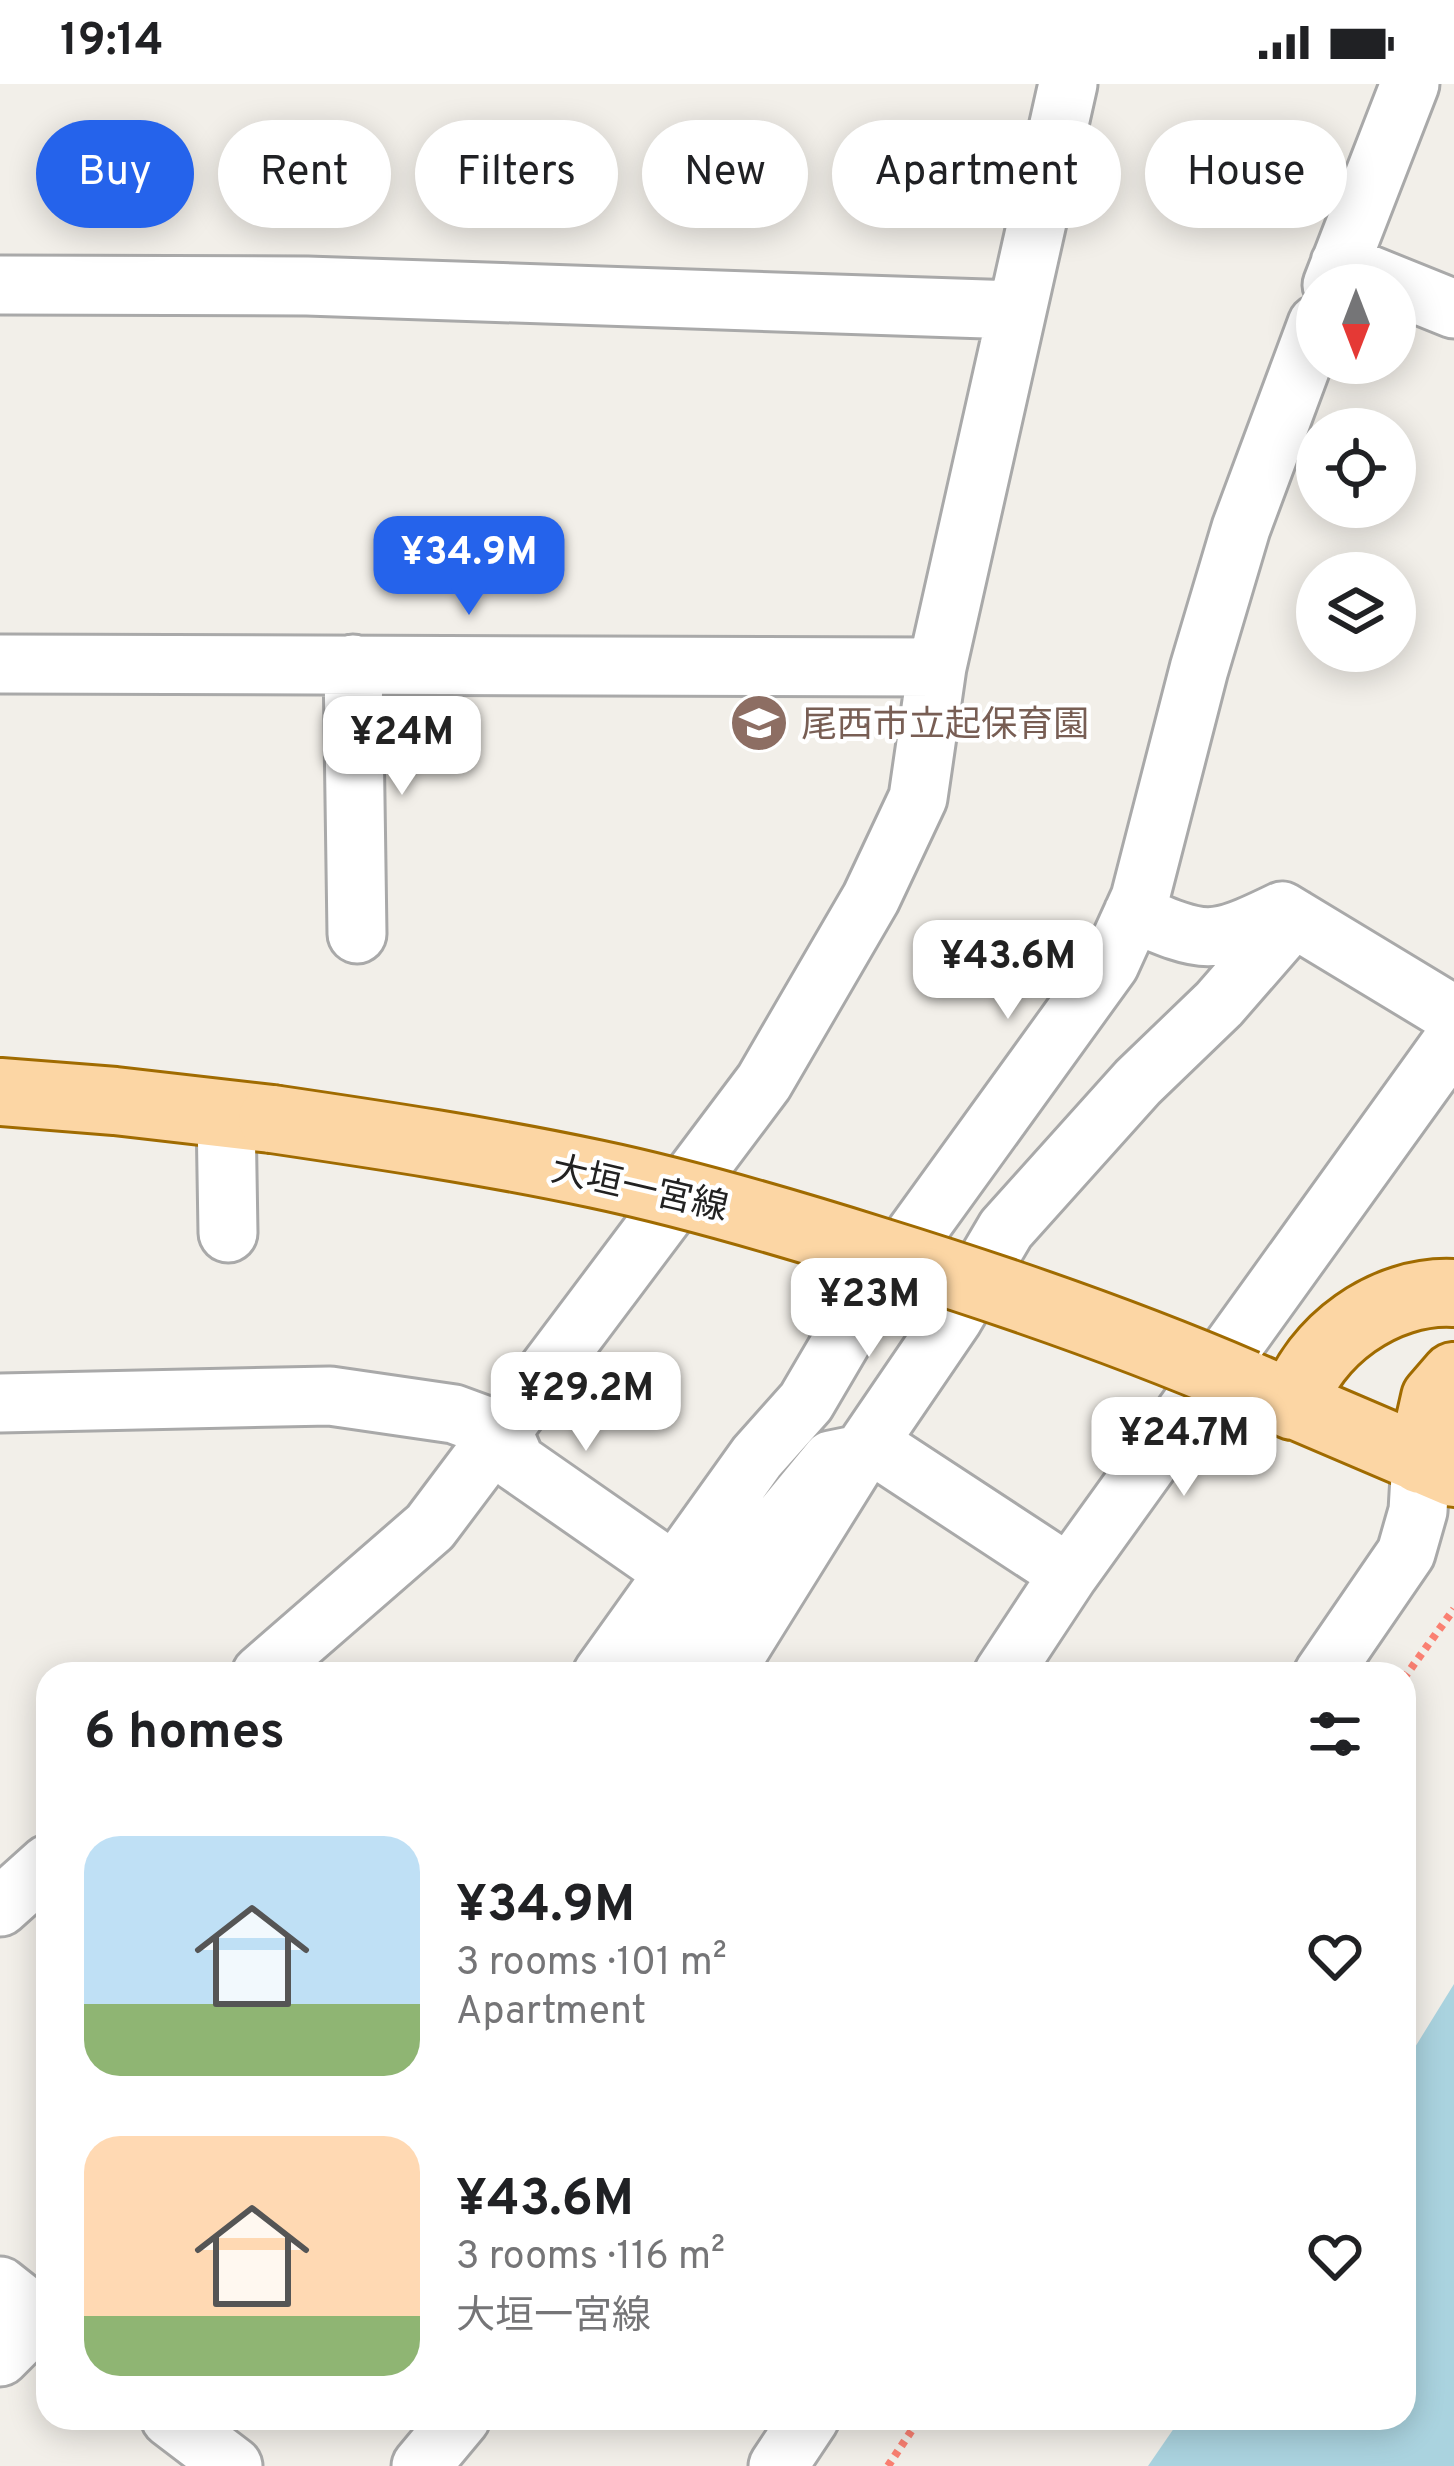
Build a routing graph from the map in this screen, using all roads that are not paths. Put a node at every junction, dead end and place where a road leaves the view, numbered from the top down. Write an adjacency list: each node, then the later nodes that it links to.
1 (1068, 84): 7 (street)
2 (1410, 84): 3 (street)
3 (1340, 264)
4 (0, 285): 7 (street)
5 (1416, 298): 6 (street)
6 (1454, 309)
7 (1016, 310): 11 (street)
8 (1296, 380): 12 (street)
9 (0, 664): 10 (street)
10 (353, 664): 11 (street); 14 (street)
11 (937, 667): 26 (street)
12 (1132, 914): 13 (street); 16 (street)
13 (1294, 918): 15 (street); 20 (street)
14 (357, 934)
15 (1454, 1015)
16 (1057, 1034): 20 (street); 29 (street)
17 (1454, 1039): 30 (street)
18 (0, 1092): 19 (main road, 大垣一宮線)
19 (249, 1116): 21 (street); 24 (main road, 大垣一宮線, bridge)
20 (1092, 1133): 27 (street)
21 (228, 1233)
22 (1454, 1292): 24 (main road)
23 (1454, 1376): 28 (main road)
24 (1269, 1395): 28 (main road, 大垣一宮線)
25 (0, 1403): 26 (street)
26 (502, 1432): 29 (street); 31 (street)
27 (861, 1454): 29 (street); 30 (street); 34 (street)
28 (1438, 1466): 36 (street)
29 (697, 1573): 32 (street); 33 (street)
30 (1070, 1574): 35 (street)
31 (275, 1662)
32 (613, 1662)
33 (664, 1662)
34 (731, 1662)
35 (1011, 1662)
36 (1331, 1662)
37 (36, 1875): 38 (street)
38 (0, 1907)
39 (451, 2430): 40 (street)
40 (421, 2466)

